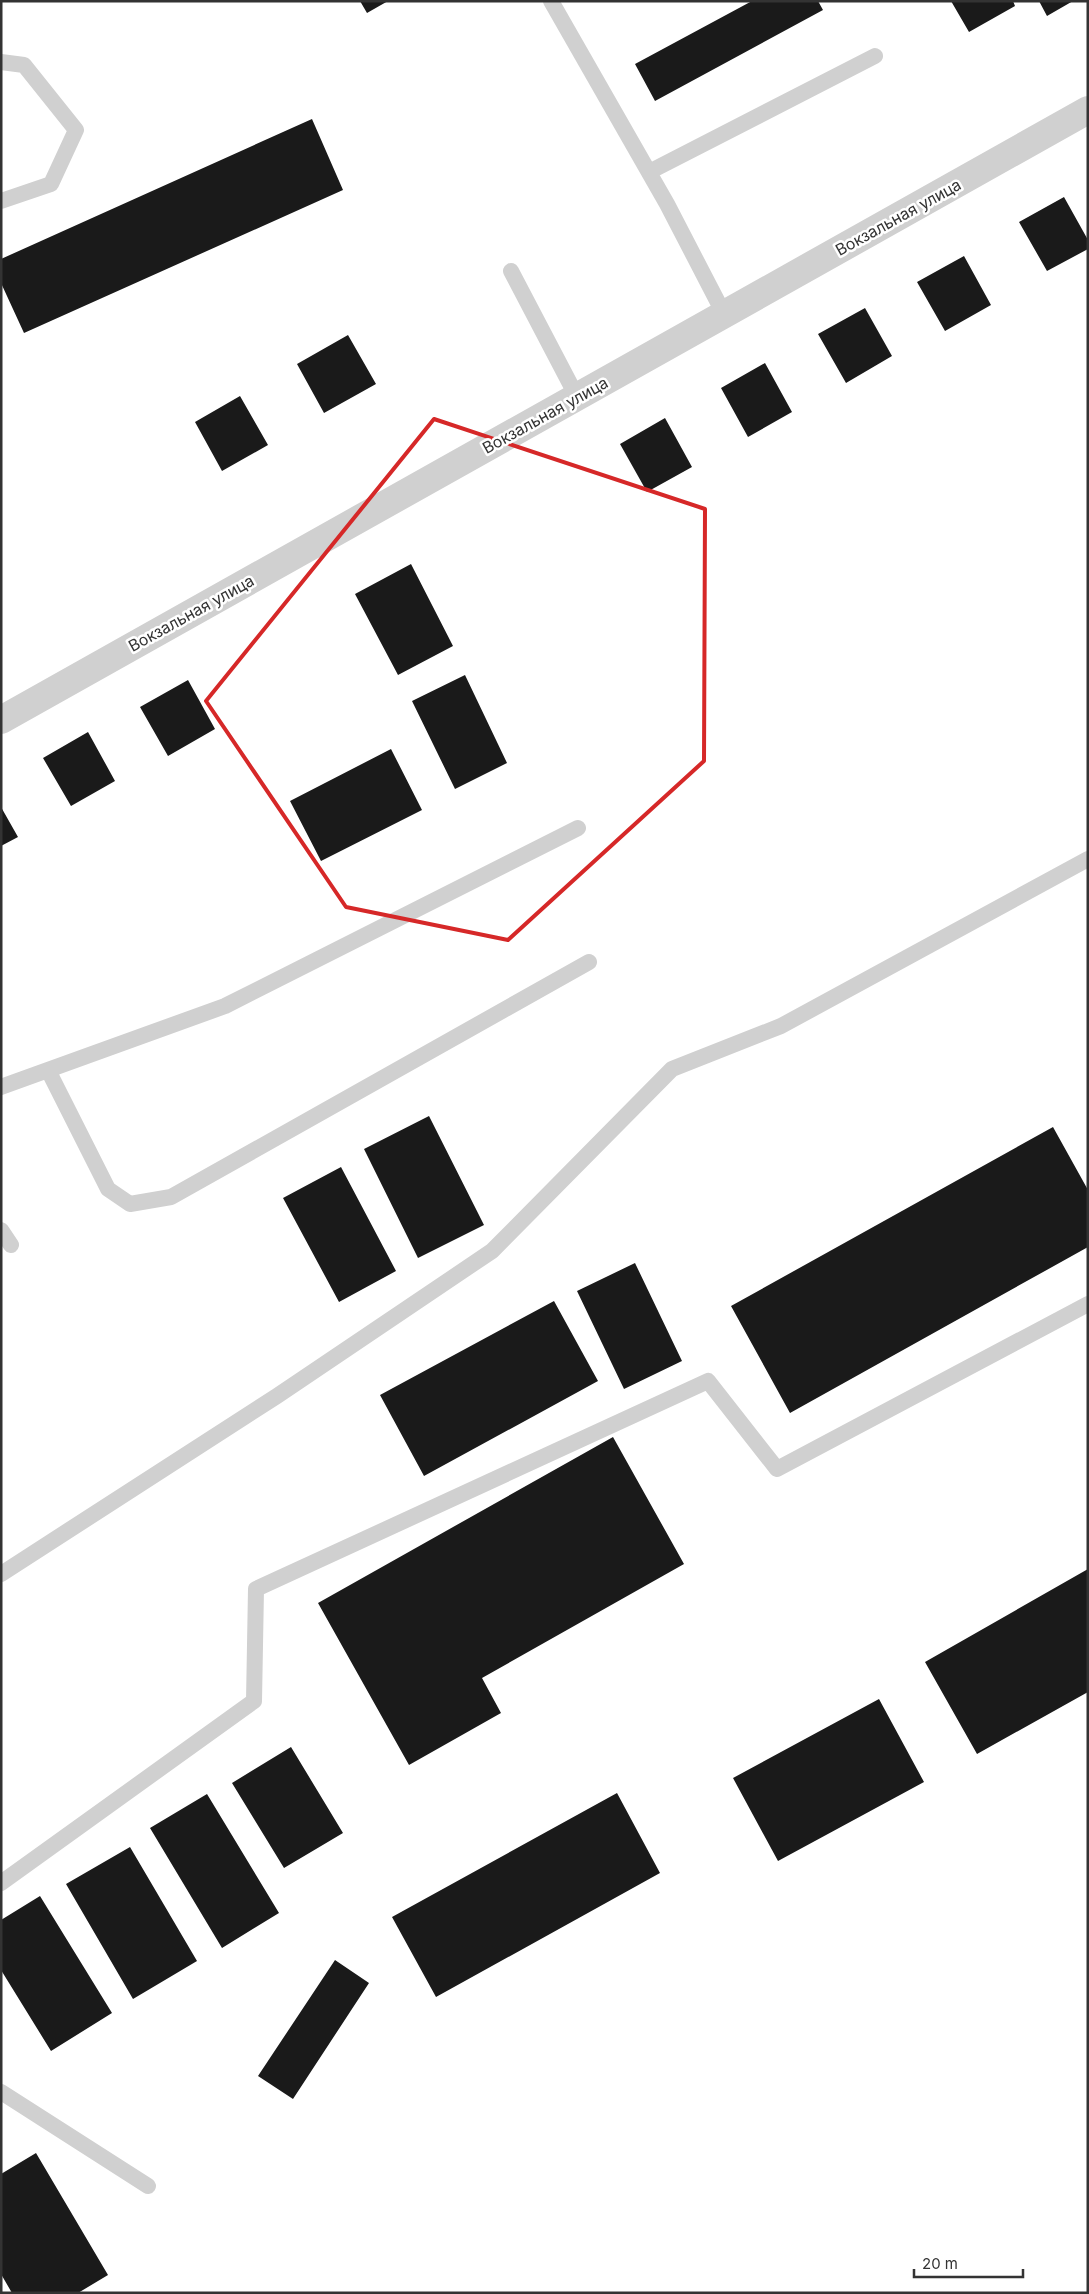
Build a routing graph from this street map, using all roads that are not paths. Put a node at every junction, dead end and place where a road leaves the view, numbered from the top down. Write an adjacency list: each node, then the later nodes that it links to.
1 (551, 1): 5 (lane)
2 (875, 56): 5 (lane)
3 (1, 62): 6 (lane)
4 (1088, 110): 8 (street, Вокзальная улица)
5 (649, 172): 8 (lane)
6 (1, 201)
7 (511, 271): 9 (lane)
8 (724, 314): 9 (street, Вокзальная улица)
9 (577, 397): 10 (street, Вокзальная улица)
10 (1, 720)
11 (578, 828): 14 (lane)
12 (1088, 859): 19 (lane)
13 (589, 962): 14 (lane)
14 (48, 1070): 15 (lane)
15 (1, 1087)
16 (1, 1230): 17 (lane)
17 (11, 1245)
18 (1088, 1304): 20 (lane)
19 (1, 1574)
20 (1, 1883)
21 (1, 2092): 22 (lane)
22 (148, 2186)

